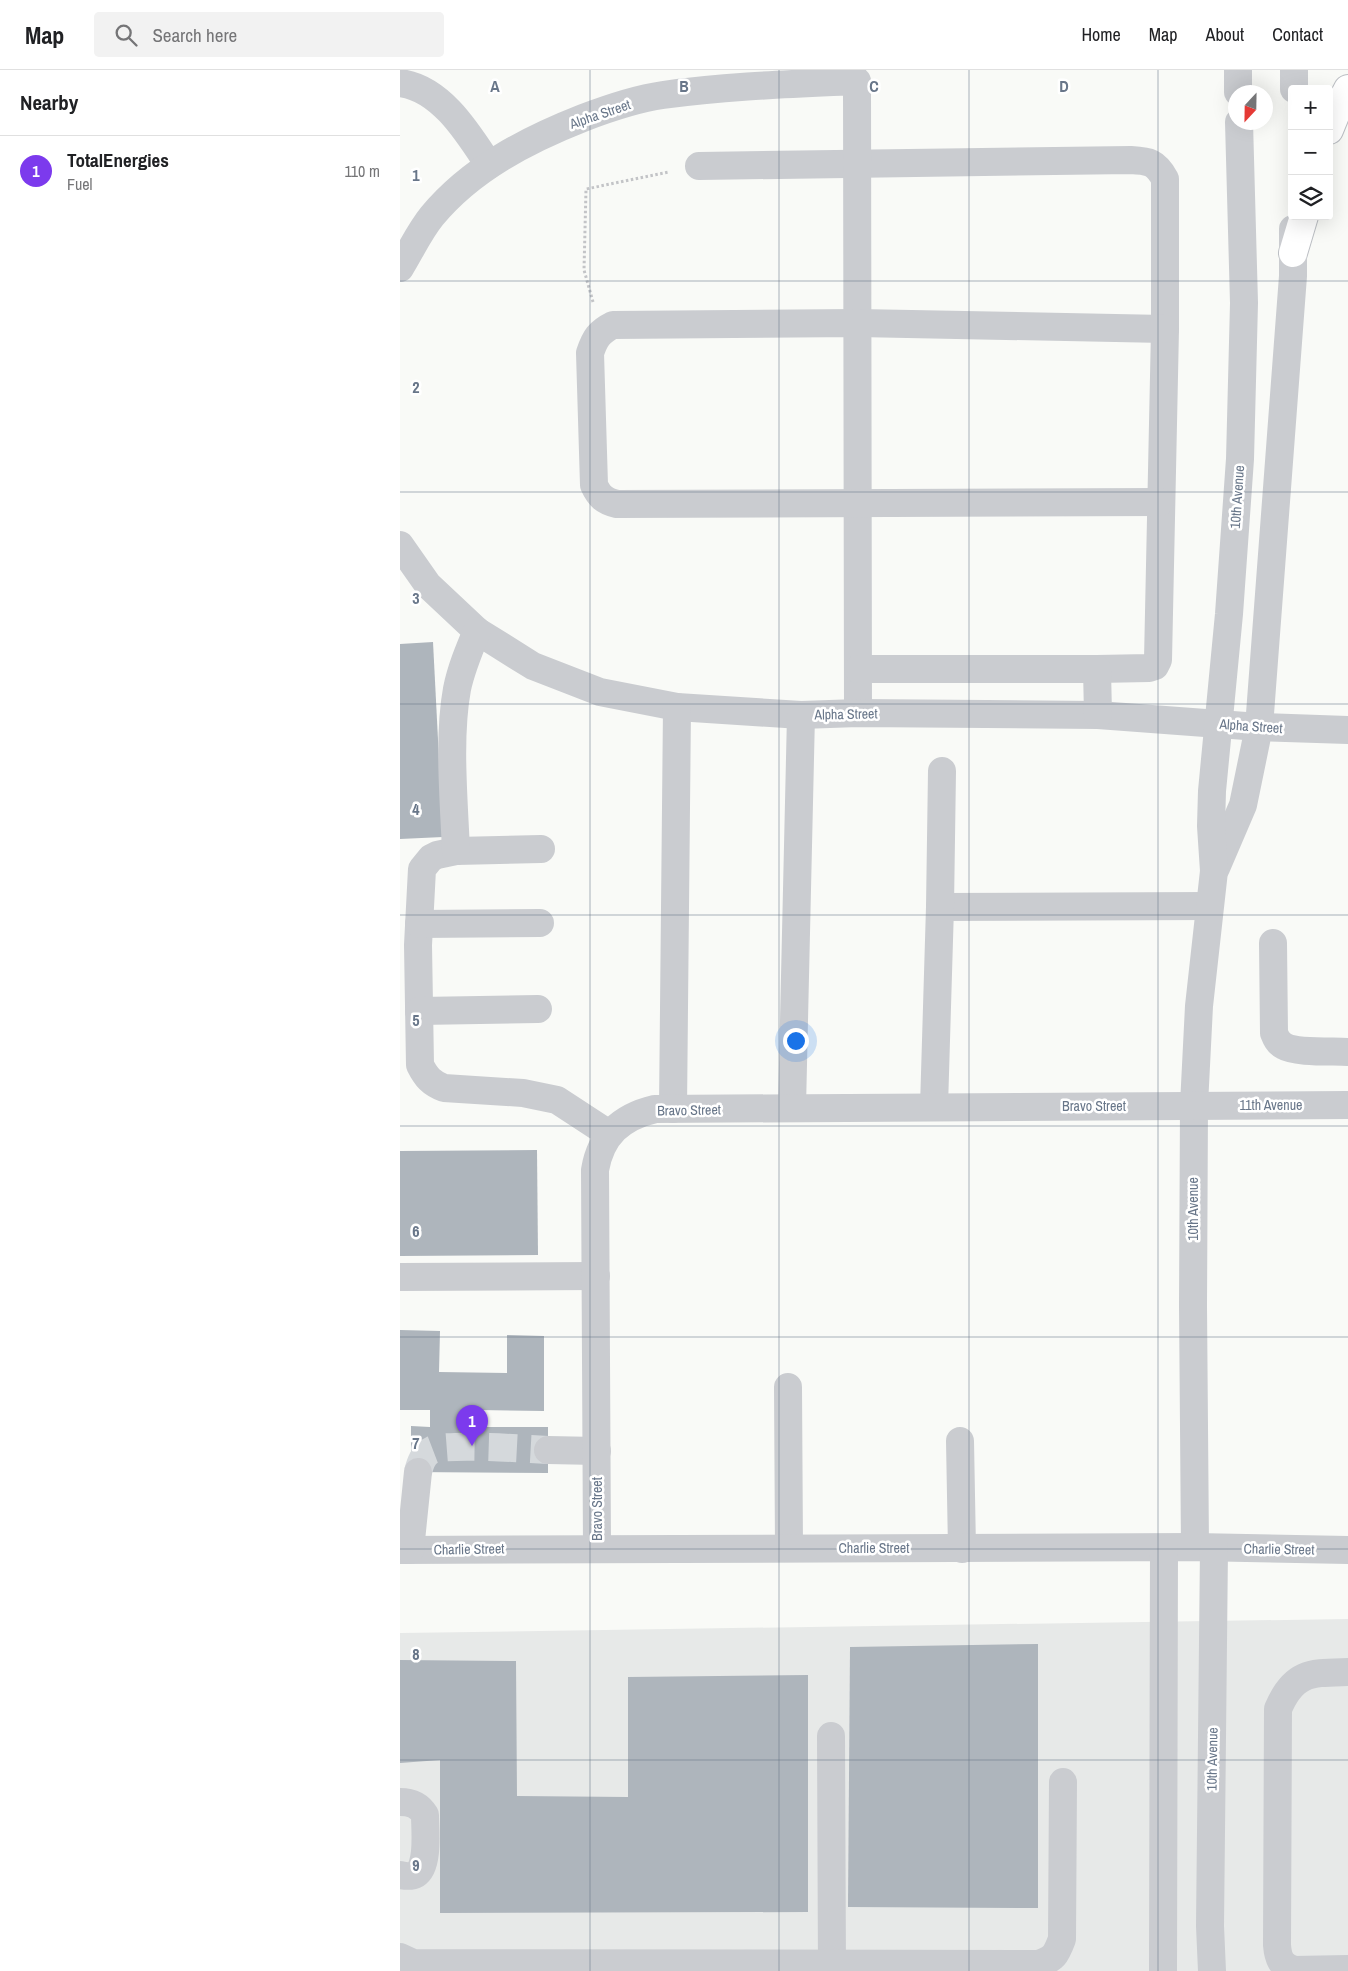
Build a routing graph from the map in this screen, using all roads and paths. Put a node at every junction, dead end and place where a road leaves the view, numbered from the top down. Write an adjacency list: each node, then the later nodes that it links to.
1 (1238, 70): 4 (lane)
2 (1294, 70): 5 (lane)
3 (400, 83): 10 (lane)
4 (1238, 85)
5 (1294, 85)
6 (1348, 89): 7 (main road)
7 (1333, 120)
8 (1239, 130): 29 (lane, 10th Avenue)
9 (858, 162): 10 (lane, Alpha Street); 11 (lane); 16 (lane); 17 (lane)
10 (489, 165): 15 (lane, Alpha Street)
11 (699, 166): 18 (path)
12 (1293, 220): 14 (lane, 10th Avenue)
13 (1303, 220): 14 (main road)
14 (1293, 253): 30 (lane, 10th Avenue)
15 (400, 268)
16 (858, 323): 17 (lane); 18 (lane); 20 (lane)
17 (1164, 329): 19 (lane)
18 (601, 331): 20 (lane)
19 (1160, 502): 20 (lane); 23 (lane)
20 (858, 503): 24 (lane)
21 (400, 545): 22 (lane, Alpha Street)
22 (477, 631): 25 (lane, Alpha Street); 34 (lane)
23 (1096, 668): 24 (lane); 28 (lane)
24 (858, 669): 26 (lane)
25 (677, 707): 27 (lane, Alpha Street); 49 (lane)
26 (858, 713): 27 (lane, Alpha Street); 28 (lane, Alpha Street)
27 (801, 714): 47 (lane)
28 (1098, 716): 29 (lane, Alpha Street)
29 (1218, 724): 30 (lane, Alpha Street); 35 (lane, 10th Avenue)
30 (1259, 727): 31 (lane, Alpha Street); 35 (lane, 10th Avenue)
31 (1348, 730)
32 (942, 771): 38 (lane)
33 (541, 849): 34 (lane)
34 (456, 851): 36 (lane)
35 (1214, 872): 37 (lane, 10th Avenue)
36 (411, 879): 40 (lane)
37 (1209, 906): 38 (lane); 45 (lane, 10th Avenue)
38 (940, 907): 48 (lane)
39 (540, 923): 40 (lane)
40 (412, 938): 43 (lane)
41 (1273, 943): 44 (lane)
42 (538, 1009): 43 (lane)
43 (419, 1011): 50 (lane)
44 (1348, 1052)
45 (1194, 1105): 46 (lane, 11th Avenue); 48 (lane, Bravo Street); 61 (lane, 10th Avenue)
46 (1348, 1105)
47 (792, 1108): 48 (lane, Bravo Street); 49 (lane, Bravo Street)
48 (934, 1108)
49 (673, 1109): 50 (lane, Bravo Street)
50 (609, 1134): 51 (lane, Bravo Street)
51 (596, 1276): 52 (lane); 56 (lane, Bravo Street)
52 (400, 1277)
53 (788, 1387): 59 (lane)
54 (960, 1441): 62 (lane)
55 (548, 1450): 56 (lane)
56 (597, 1451): 58 (lane, Bravo Street)
57 (418, 1472): 63 (lane)
58 (597, 1548): 59 (lane, Charlie Street); 63 (lane, Charlie Street)
59 (789, 1548): 62 (lane, Charlie Street)
60 (1164, 1548): 61 (lane, Charlie Street); 62 (lane, Charlie Street); 74 (lane)
61 (1205, 1548): 64 (lane, Charlie Street); 75 (lane, 10th Avenue)
62 (962, 1549)
63 (405, 1550)
64 (1348, 1550)
65 (1348, 1672): 73 (lane)
66 (831, 1736): 72 (lane)
67 (1063, 1782): 72 (lane)
68 (400, 1802): 69 (lane)
69 (400, 1875)
70 (409, 1963): 71 (lane)
71 (598, 1967): 72 (lane)
72 (832, 1967)
73 (1348, 1969)
74 (1163, 1971)
75 (1212, 1971)

